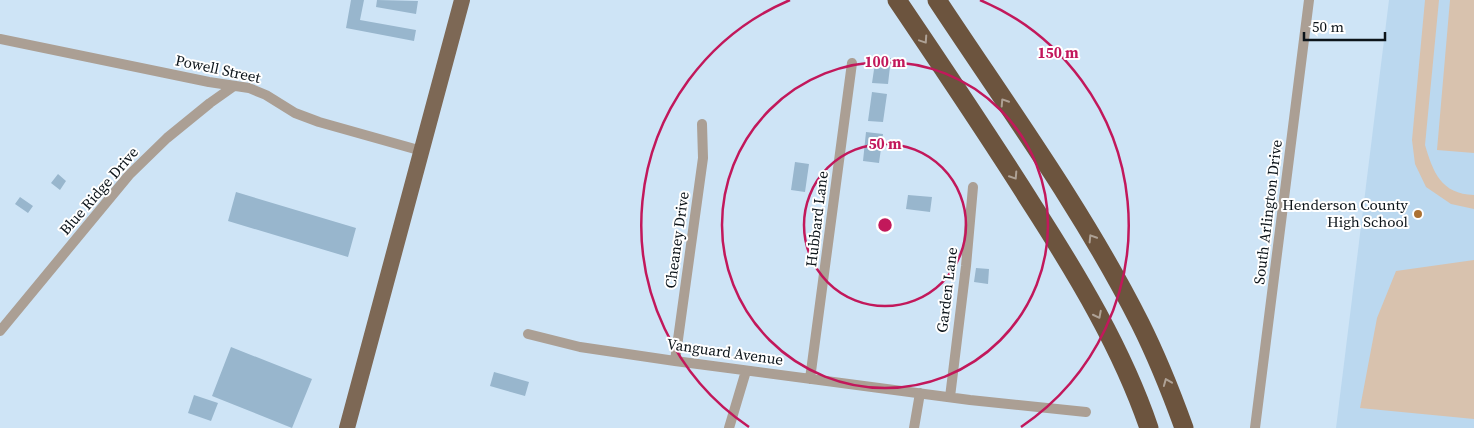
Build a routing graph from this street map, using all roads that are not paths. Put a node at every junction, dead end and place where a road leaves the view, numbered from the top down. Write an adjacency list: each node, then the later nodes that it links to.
1 (462, 0): 9 (main road)
2 (897, 0): 22 (highway, one-way to 22)
3 (937, 0): 23 (highway, one-way to 3)
4 (1309, 0): 24 (street, South Arlington Drive)
5 (0, 39): 7 (street, Powell Street)
6 (852, 64): 15 (street, Hubbard Lane)
7 (234, 86): 9 (street, Powell Street); 11 (street, Blue Ridge Drive)
8 (702, 124): 13 (street, Cheaney Drive)
9 (422, 151): 19 (main road)
10 (973, 187): 17 (street, Garden Lane)
11 (2, 324)
12 (528, 334): 13 (street, Vanguard Avenue)
13 (675, 361): 14 (street, Vanguard Avenue)
14 (746, 370): 15 (street, Vanguard Avenue); 20 (street)
15 (810, 379): 16 (street, Vanguard Avenue)
16 (920, 393): 17 (street, Vanguard Avenue); 21 (street)
17 (950, 396): 18 (street)
18 (1086, 412)
19 (347, 428)
20 (729, 428)
21 (914, 428)
22 (1149, 428)
23 (1184, 428)
24 (1255, 428)

